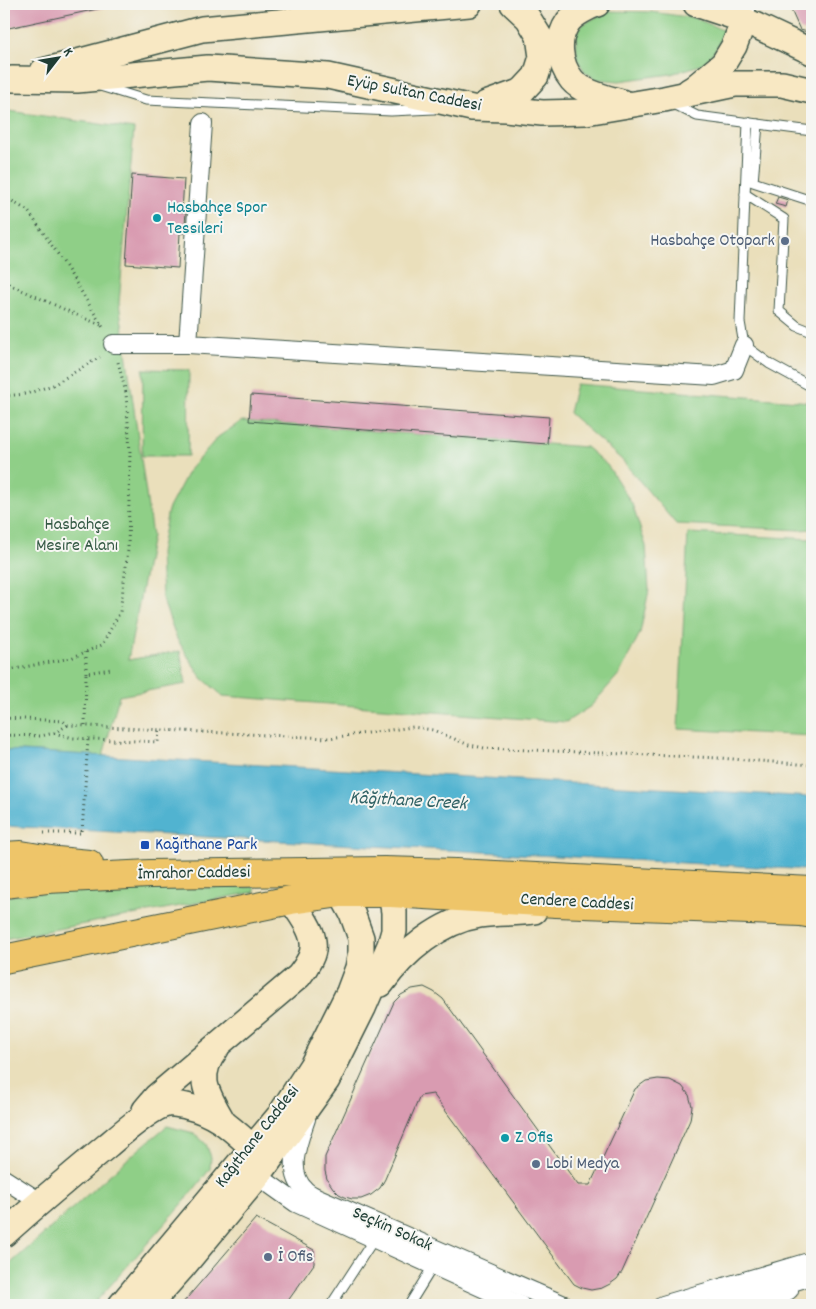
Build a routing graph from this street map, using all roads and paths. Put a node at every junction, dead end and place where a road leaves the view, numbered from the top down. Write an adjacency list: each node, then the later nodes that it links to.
1 (469, 4): 5 (main road, Eyüp Sultan Caddesi)
2 (513, 4): 13 (main road)
3 (597, 4): 12 (main road)
4 (696, 4): 6 (main road)
5 (409, 7): 8 (main road, Eyüp Sultan Caddesi)
6 (745, 12): 7 (main road); 11 (main road)
7 (812, 52)
8 (8, 79): 9 (main road, Eyüp Sultan Caddesi)
9 (77, 80): 13 (lane); 13 (main road, Eyüp Sultan Caddesi)
10 (812, 91): 11 (main road, Eyüp Sultan Caddesi)
11 (671, 98): 12 (main road, Eyüp Sultan Caddesi); 15 (lane)
12 (631, 105): 13 (main road, Eyüp Sultan Caddesi)
13 (472, 108)
14 (203, 123): 23 (street)
15 (753, 123): 16 (lane); 17 (lane); 19 (lane)
16 (812, 130)
17 (745, 194): 22 (lane); 24 (lane)
18 (4, 196): 21 (path)
19 (812, 201)
20 (4, 282): 21 (path)
21 (102, 325): 25 (path)
22 (812, 332)
23 (188, 344): 24 (street); 25 (street)
24 (744, 345): 26 (lane)
25 (114, 349): 27 (path); 28 (path)
26 (812, 387)
27 (4, 396)
28 (86, 652): 30 (path); 31 (path)
29 (111, 669): 31 (path)
30 (4, 671)
31 (86, 673): 34 (path)
32 (4, 718): 33 (path)
33 (68, 724): 34 (path); 36 (path)
34 (85, 725): 35 (path)
35 (160, 730): 38 (path); 39 (path)
36 (54, 733): 37 (path); 38 (path)
37 (4, 735)
38 (88, 739): 40 (path)
39 (812, 765)
40 (54, 832)
41 (4, 856): 42 (main road)
42 (150, 874): 43 (main road, İmrahor Caddesi); 44 (main road, İmrahor Caddesi)
43 (387, 882): 45 (main road, Cendere Caddesi); 46 (main road, Cendere Caddesi); 48 (main road, Cendere Caddesi); 51 (main road, Kağıthane Caddesi)
44 (4, 884)
45 (812, 892)
46 (341, 893): 47 (main road, İmrahor Caddesi); 56 (main road, Kağıthane Caddesi)
47 (291, 900): 50 (main road, İmrahor Caddesi); 52 (main road)
48 (556, 903): 49 (main road, Cendere Caddesi); 51 (main road)
49 (812, 914)
50 (4, 959)
51 (363, 1008): 53 (main road, Kağıthane Caddesi)
52 (224, 1039): 54 (main road); 55 (main road)
53 (311, 1103): 57 (main road, Kağıthane Caddesi); 62 (street, Seçkin Sokak)
54 (223, 1122): 55 (main road); 56 (main road)
55 (130, 1127): 59 (main road)
56 (253, 1148): 57 (main road); 64 (main road, Kağıthane Caddesi)
57 (258, 1176): 61 (street, Seçkin Sokak); 65 (main road, Kağıthane Caddesi)
58 (4, 1179): 59 (street)
59 (40, 1202): 60 (main road)
60 (4, 1234)
61 (374, 1238): 62 (street, Seçkin Sokak); 66 (lane)
62 (438, 1259): 67 (lane); 68 (street, Seçkin Sokak); 69 (street, Seçkin Sokak)
63 (812, 1271): 70 (street); 71 (street); 72 (street)
64 (121, 1305)
65 (149, 1305)
66 (331, 1305)
67 (409, 1305)
68 (520, 1305)
69 (564, 1305)
70 (663, 1305)
71 (717, 1305)
72 (764, 1305)

